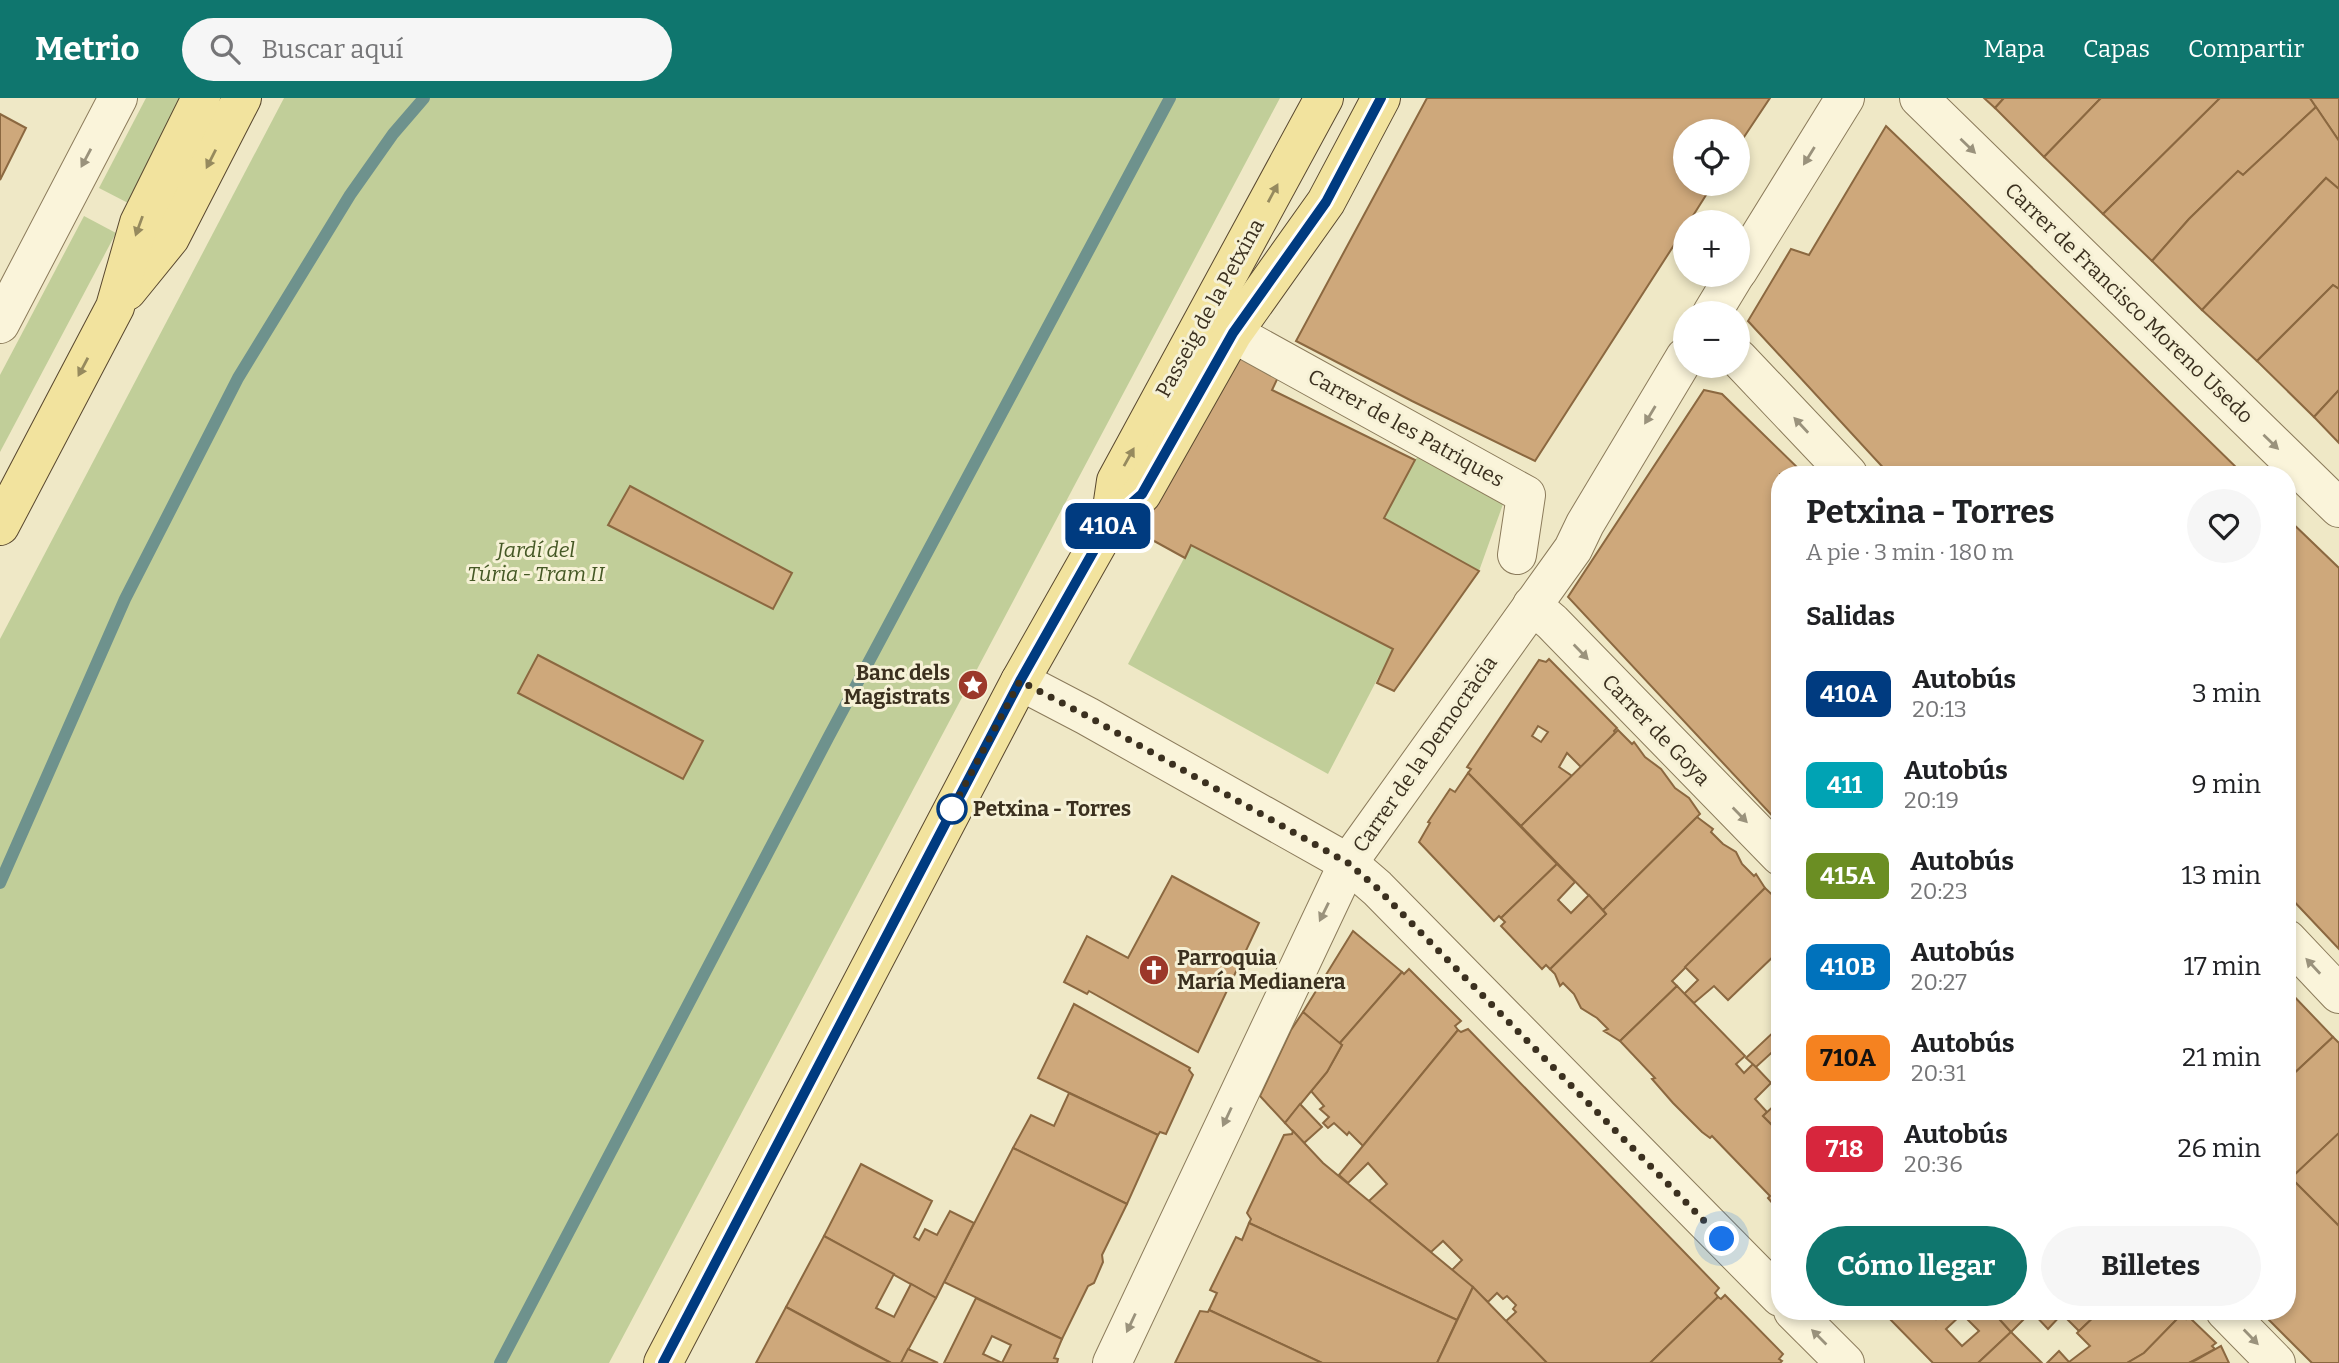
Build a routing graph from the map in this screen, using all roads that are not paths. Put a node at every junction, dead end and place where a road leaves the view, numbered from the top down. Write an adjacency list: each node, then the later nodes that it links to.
1 (118, 98): 10 (street, one-way to 10)
2 (201, 98): 9 (main road, one-way to 9)
3 (242, 98): 9 (main road, one-way to 9)
4 (1324, 98): 18 (main road, Passeig de la Petxina, one-way to 4)
5 (1381, 98): 11 (main road, Passeig de la Petxina)
6 (1845, 98): 8 (street, one-way to 8)
7 (1919, 98): 15 (street, Carrer de Francisco Moreno Usedo, one-way to 15)
8 (1750, 252)
9 (115, 307): 19 (main road, one-way to 19)
10 (0, 324)
11 (1233, 333): 18 (main road, Passeig de la Petxina); 20 (street, Carrer de les Patriques)
12 (1750, 371): 14 (street, one-way to 12)
13 (1673, 377): 21 (street, Carrer de la Democràcia, one-way to 21)
14 (1840, 466)
15 (2296, 466)
16 (2296, 466): 17 (street, Carrer de Francisco Moreno Usedo, one-way to 17)
17 (2339, 508)
18 (1110, 522): 22 (main road, Passeig de la Petxina)
19 (0, 526)
20 (1517, 555)
21 (1532, 605): 23 (street, Carrer de Goya, one-way to 23); 24 (street, Carrer de la Democràcia)
22 (1020, 681): 24 (street); 30 (main road, Passeig de la Petxina)
23 (1771, 847)
24 (1348, 863): 27 (street); 31 (street, Carrer de la Democràcia, one-way to 31)
25 (2296, 949): 26 (street, one-way to 25)
26 (2339, 994)
27 (1771, 1288)
28 (1802, 1320): 32 (street, one-way to 28)
29 (2234, 1320): 33 (street, one-way to 33)
30 (663, 1363)
31 (1112, 1363)
32 (1845, 1363)
33 (2276, 1363)

